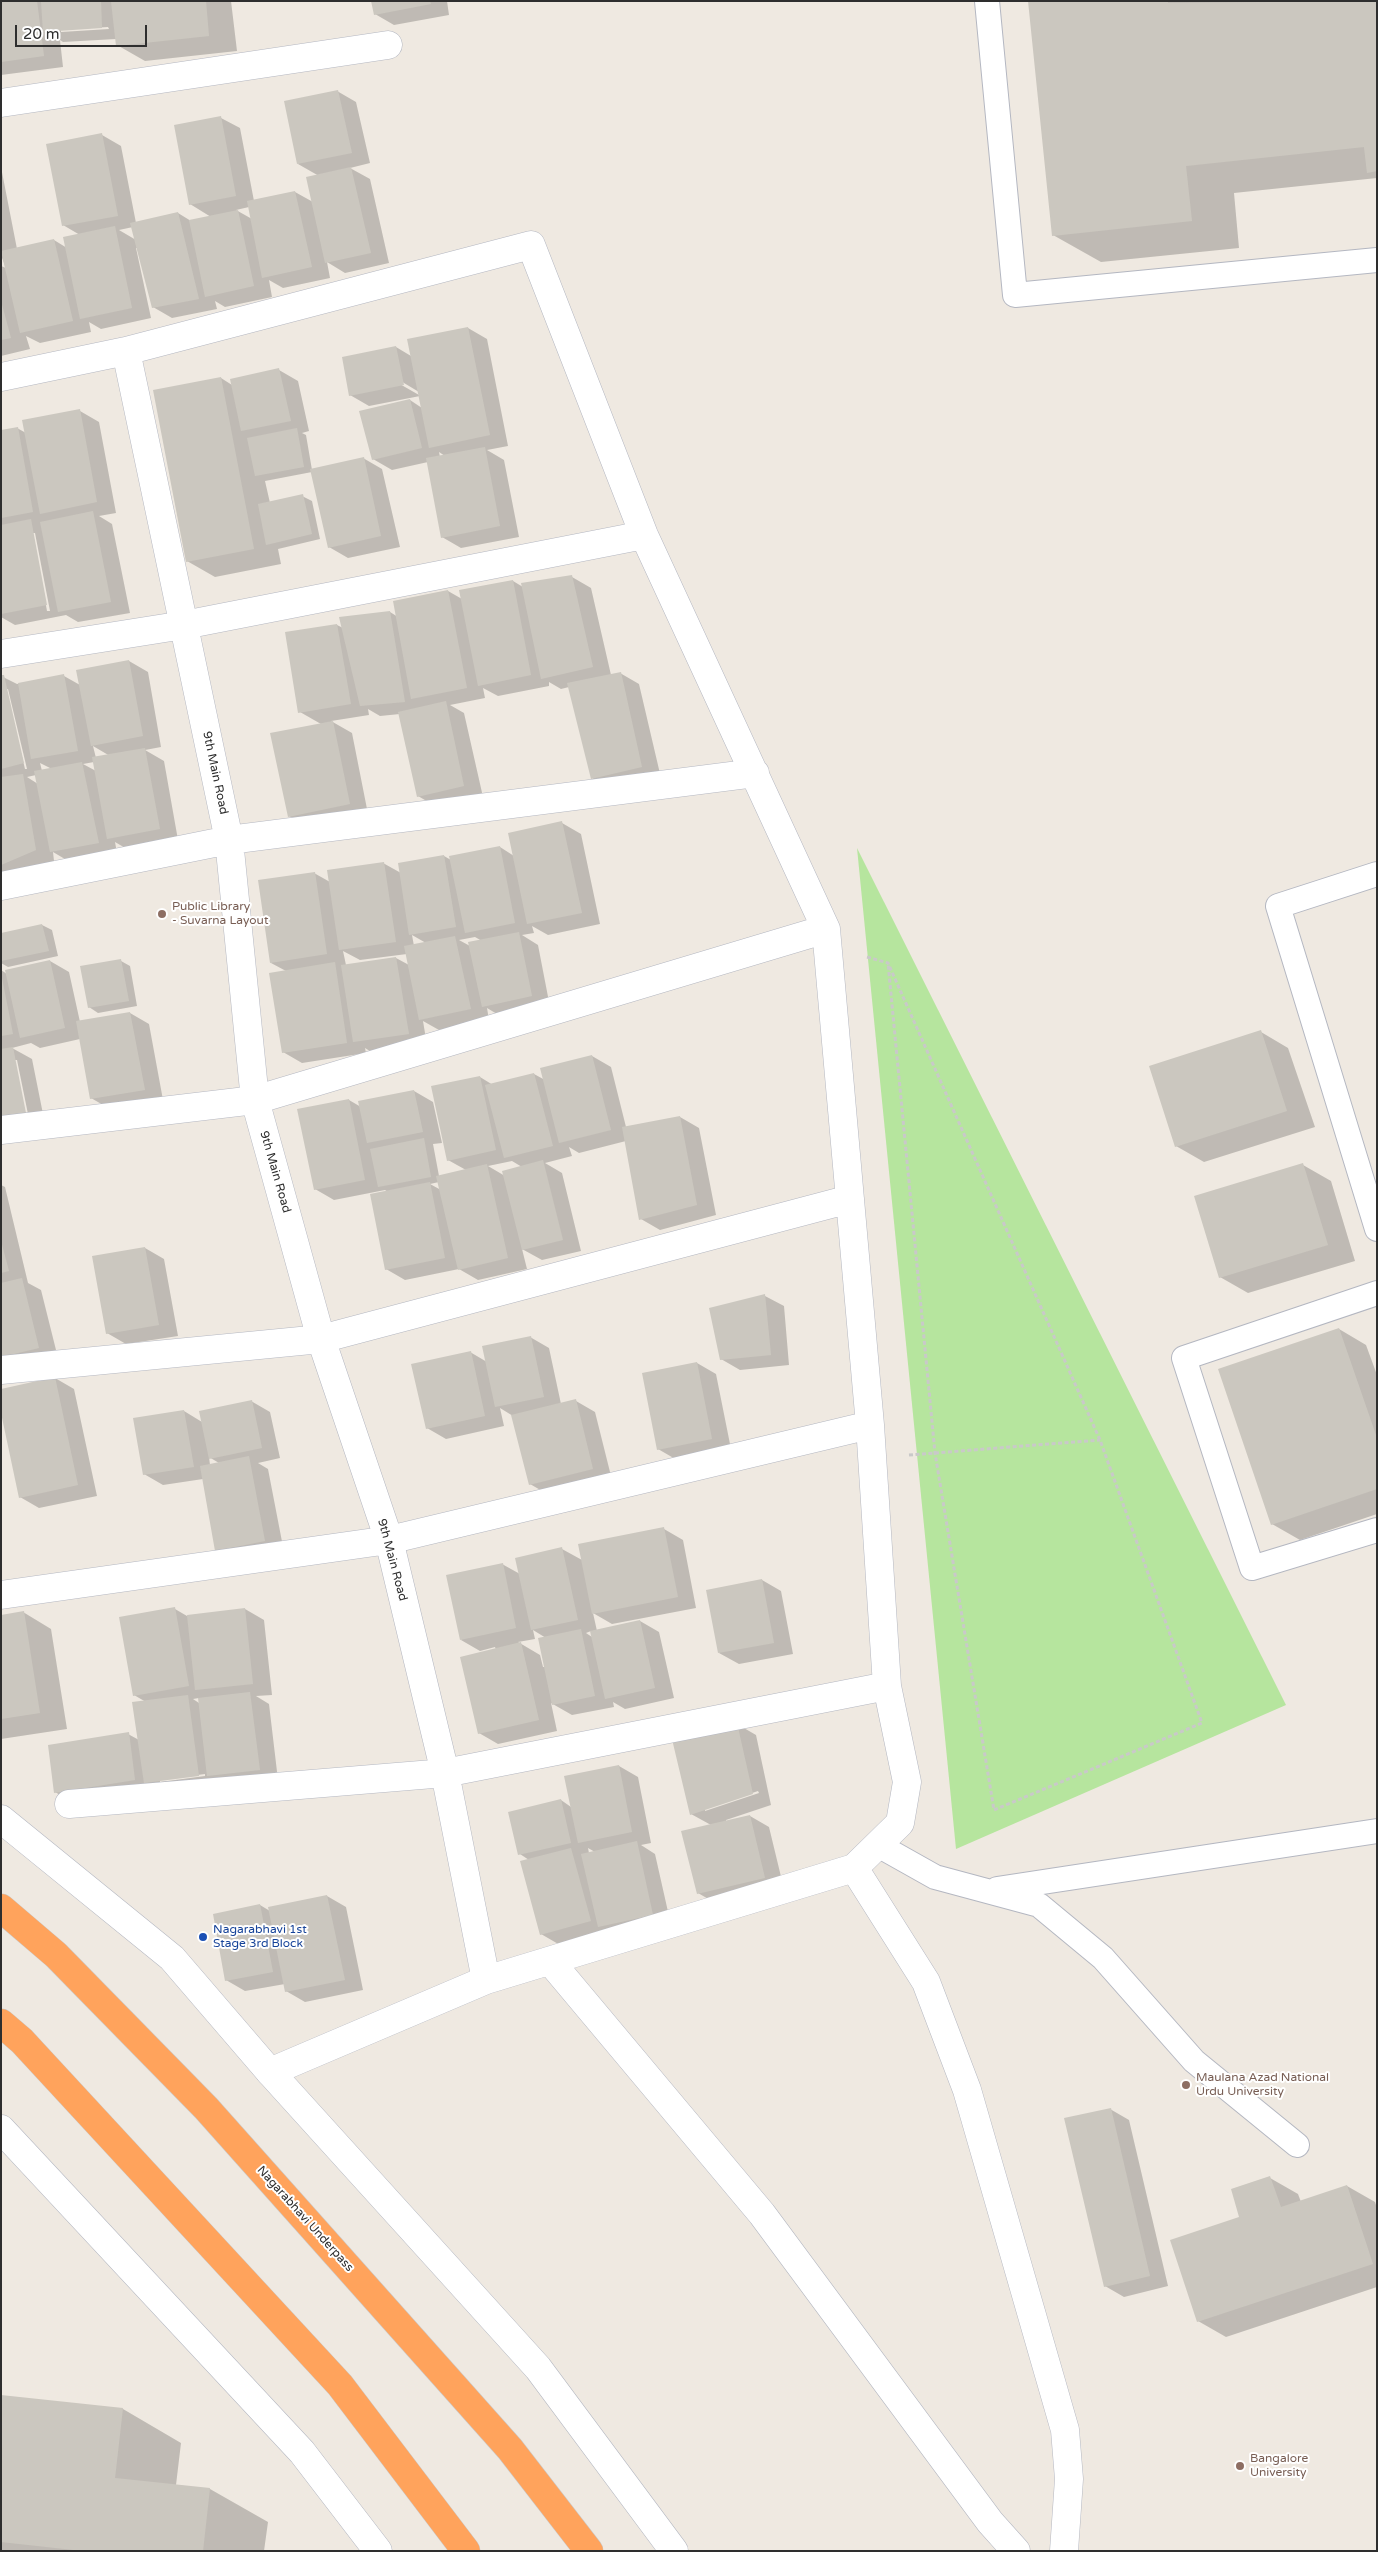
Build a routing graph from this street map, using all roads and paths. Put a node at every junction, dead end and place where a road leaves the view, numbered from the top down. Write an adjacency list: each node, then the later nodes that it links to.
1 (987, 1): 4 (lane)
2 (388, 46): 3 (street)
3 (1, 103)
4 (1377, 260)
5 (126, 351): 6 (street); 7 (street); 8 (street, 9th Main Road)
6 (1, 377)
7 (644, 535): 8 (street); 10 (street)
8 (184, 625): 9 (street); 11 (street, 9th Main Road)
9 (1, 654)
10 (755, 773): 11 (street); 14 (street)
11 (229, 840): 13 (street); 16 (street, 9th Main Road)
12 (1377, 874): 19 (lane)
13 (1, 886)
14 (827, 937): 15 (path); 16 (street); 18 (street)
15 (888, 963): 24 (path); 25 (path)
16 (254, 1100): 17 (street); 21 (street, 9th Main Road)
17 (1, 1130)
18 (850, 1199): 21 (street); 23 (street)
19 (1377, 1229)
20 (1377, 1293): 27 (lane)
21 (321, 1339): 22 (street); 28 (street, 9th Main Road)
22 (1, 1370)
23 (870, 1425): 26 (street); 28 (street)
24 (1100, 1440): 25 (path); 25 (path)
25 (936, 1453): 26 (path)
26 (872, 1458): 30 (street)
27 (1377, 1530)
28 (389, 1540): 29 (street); 31 (street, 9th Main Road)
29 (1, 1595)
30 (887, 1686): 31 (street); 35 (street)
31 (444, 1773): 32 (street); 40 (street, 9th Main Road)
32 (69, 1804)
33 (1, 1819): 42 (street)
34 (1377, 1832): 37 (lane)
35 (878, 1845): 36 (street); 37 (lane)
36 (854, 1868): 39 (street); 50 (street)
37 (988, 1891): 44 (lane)
38 (1, 1908): 47 (highway, Nagarabhavi Underpass)
39 (550, 1961): 40 (street); 49 (street)
40 (486, 1980): 42 (street)
41 (1, 2022): 46 (highway)
42 (270, 2072): 48 (street)
43 (1, 2128): 45 (street)
44 (1298, 2145)
45 (378, 2551)
46 (466, 2551)
47 (589, 2551)
48 (674, 2551)
49 (1016, 2551)
50 (1064, 2551)

